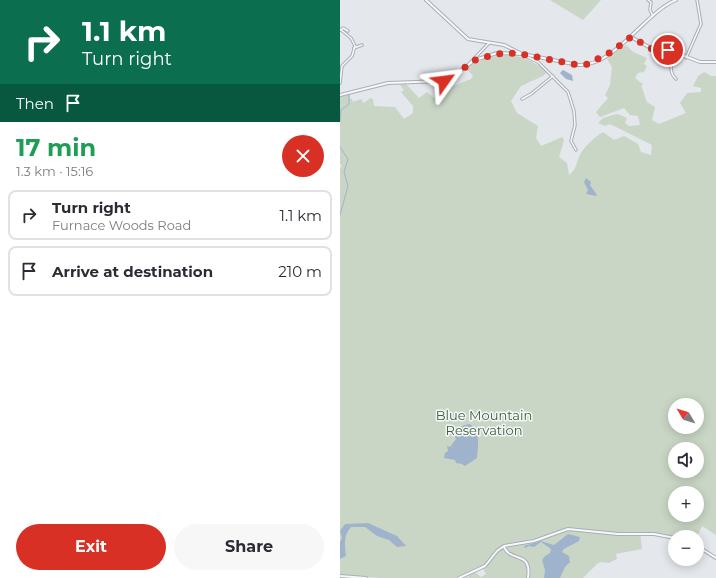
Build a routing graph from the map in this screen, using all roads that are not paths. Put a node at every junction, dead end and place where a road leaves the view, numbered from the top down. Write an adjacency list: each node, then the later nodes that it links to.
1 (426, 0): 9 (street)
2 (648, 0): 5 (street)
3 (675, 0): 5 (street)
4 (697, 0): 14 (street)
5 (653, 16): 8 (street)
6 (341, 30): 7 (street); 11 (street)
7 (348, 31)
8 (631, 37): 12 (street); 13 (street)
9 (489, 43): 13 (street); 16 (street)
10 (362, 45): 11 (street)
11 (354, 48): 19 (street)
12 (675, 52): 14 (street); 18 (street)
13 (523, 54): 16 (street); 17 (street)
14 (686, 58): 15 (street)
15 (716, 62)
16 (469, 64): 20 (street)
17 (553, 76): 21 (street); 22 (street)
18 (676, 79)
19 (340, 83)
20 (340, 95)
21 (522, 99)
22 (576, 150)
23 (668, 537): 24 (street)
24 (504, 546): 29 (street); 30 (street)
25 (704, 550): 26 (street)
26 (716, 558)
27 (340, 576): 28 (street)
28 (366, 578)
29 (459, 578)
30 (528, 578)

